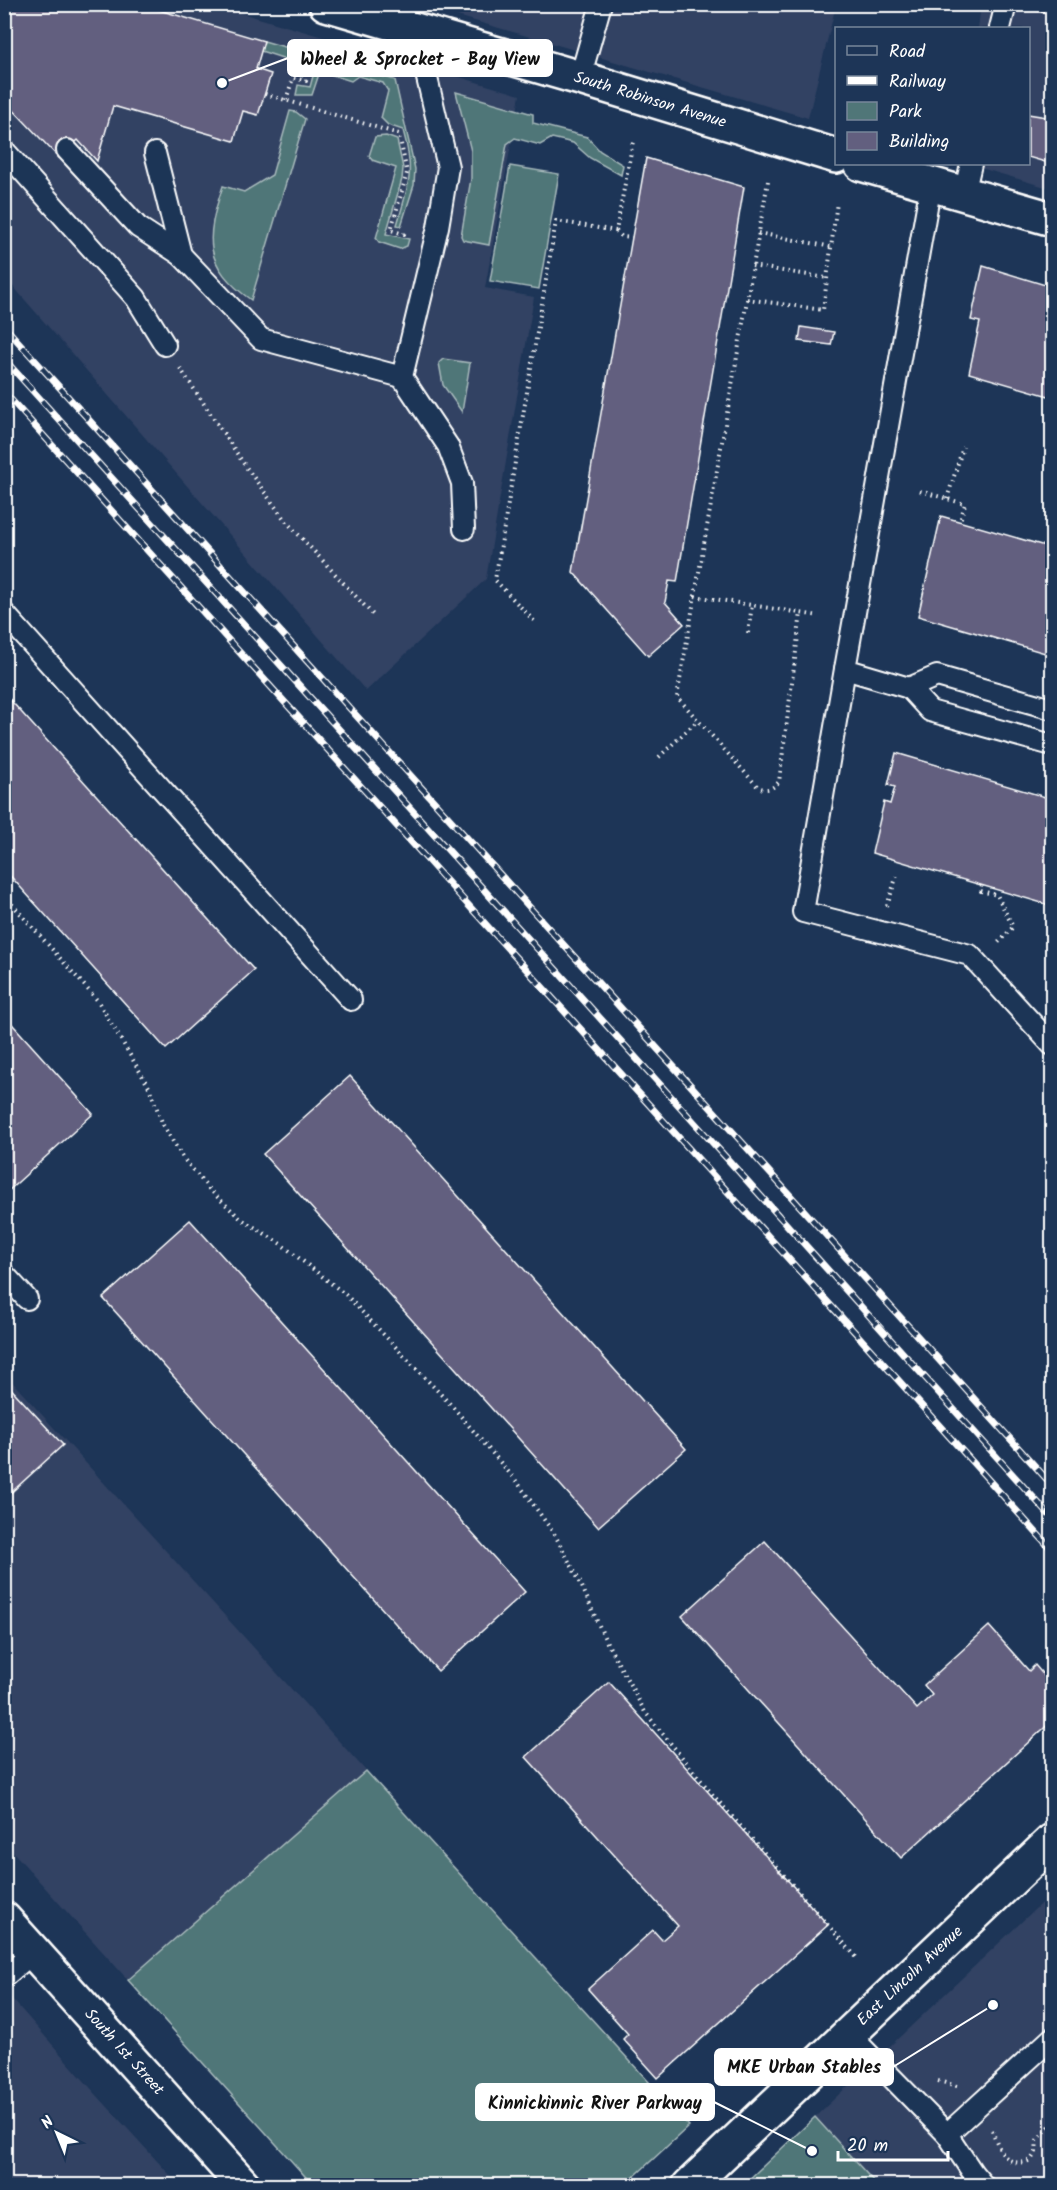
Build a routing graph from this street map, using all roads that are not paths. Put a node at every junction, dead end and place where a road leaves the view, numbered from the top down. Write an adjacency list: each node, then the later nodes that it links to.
1 (326, 4): 5 (street, South Robinson Avenue)
2 (601, 4): 6 (lane)
3 (1006, 4): 4 (lane)
4 (1000, 27)
5 (436, 36): 6 (street, South Robinson Avenue); 17 (lane)
6 (580, 78): 10 (street, South Robinson Avenue)
7 (4, 150): 16 (lane)
8 (67, 150): 15 (lane)
9 (155, 153): 15 (lane)
10 (835, 155)
11 (864, 165): 13 (street)
12 (968, 179): 13 (street); 14 (street)
13 (931, 184): 20 (lane)
14 (1053, 219)
15 (181, 255): 17 (lane)
16 (165, 345)
17 (402, 377): 18 (lane)
18 (464, 529)
19 (4, 613): 24 (lane)
20 (845, 669): 21 (lane); 25 (lane)
21 (909, 688): 22 (lane); 23 (lane)
22 (1053, 709)
23 (1053, 745)
24 (351, 1000)
25 (1053, 1045)
26 (4, 1274): 27 (lane)
27 (27, 1299)
28 (1053, 1841): 32 (street, East Lincoln Avenue)
29 (4, 1919): 30 (street, South 1st Street)
30 (34, 1952): 31 (lane); 35 (street, South 1st Street)
31 (4, 1977)
32 (849, 2034): 34 (lane); 36 (street, East Lincoln Avenue)
33 (1053, 2038): 34 (lane)
34 (947, 2134): 37 (lane)
35 (244, 2186)
36 (688, 2186)
37 (984, 2186)

